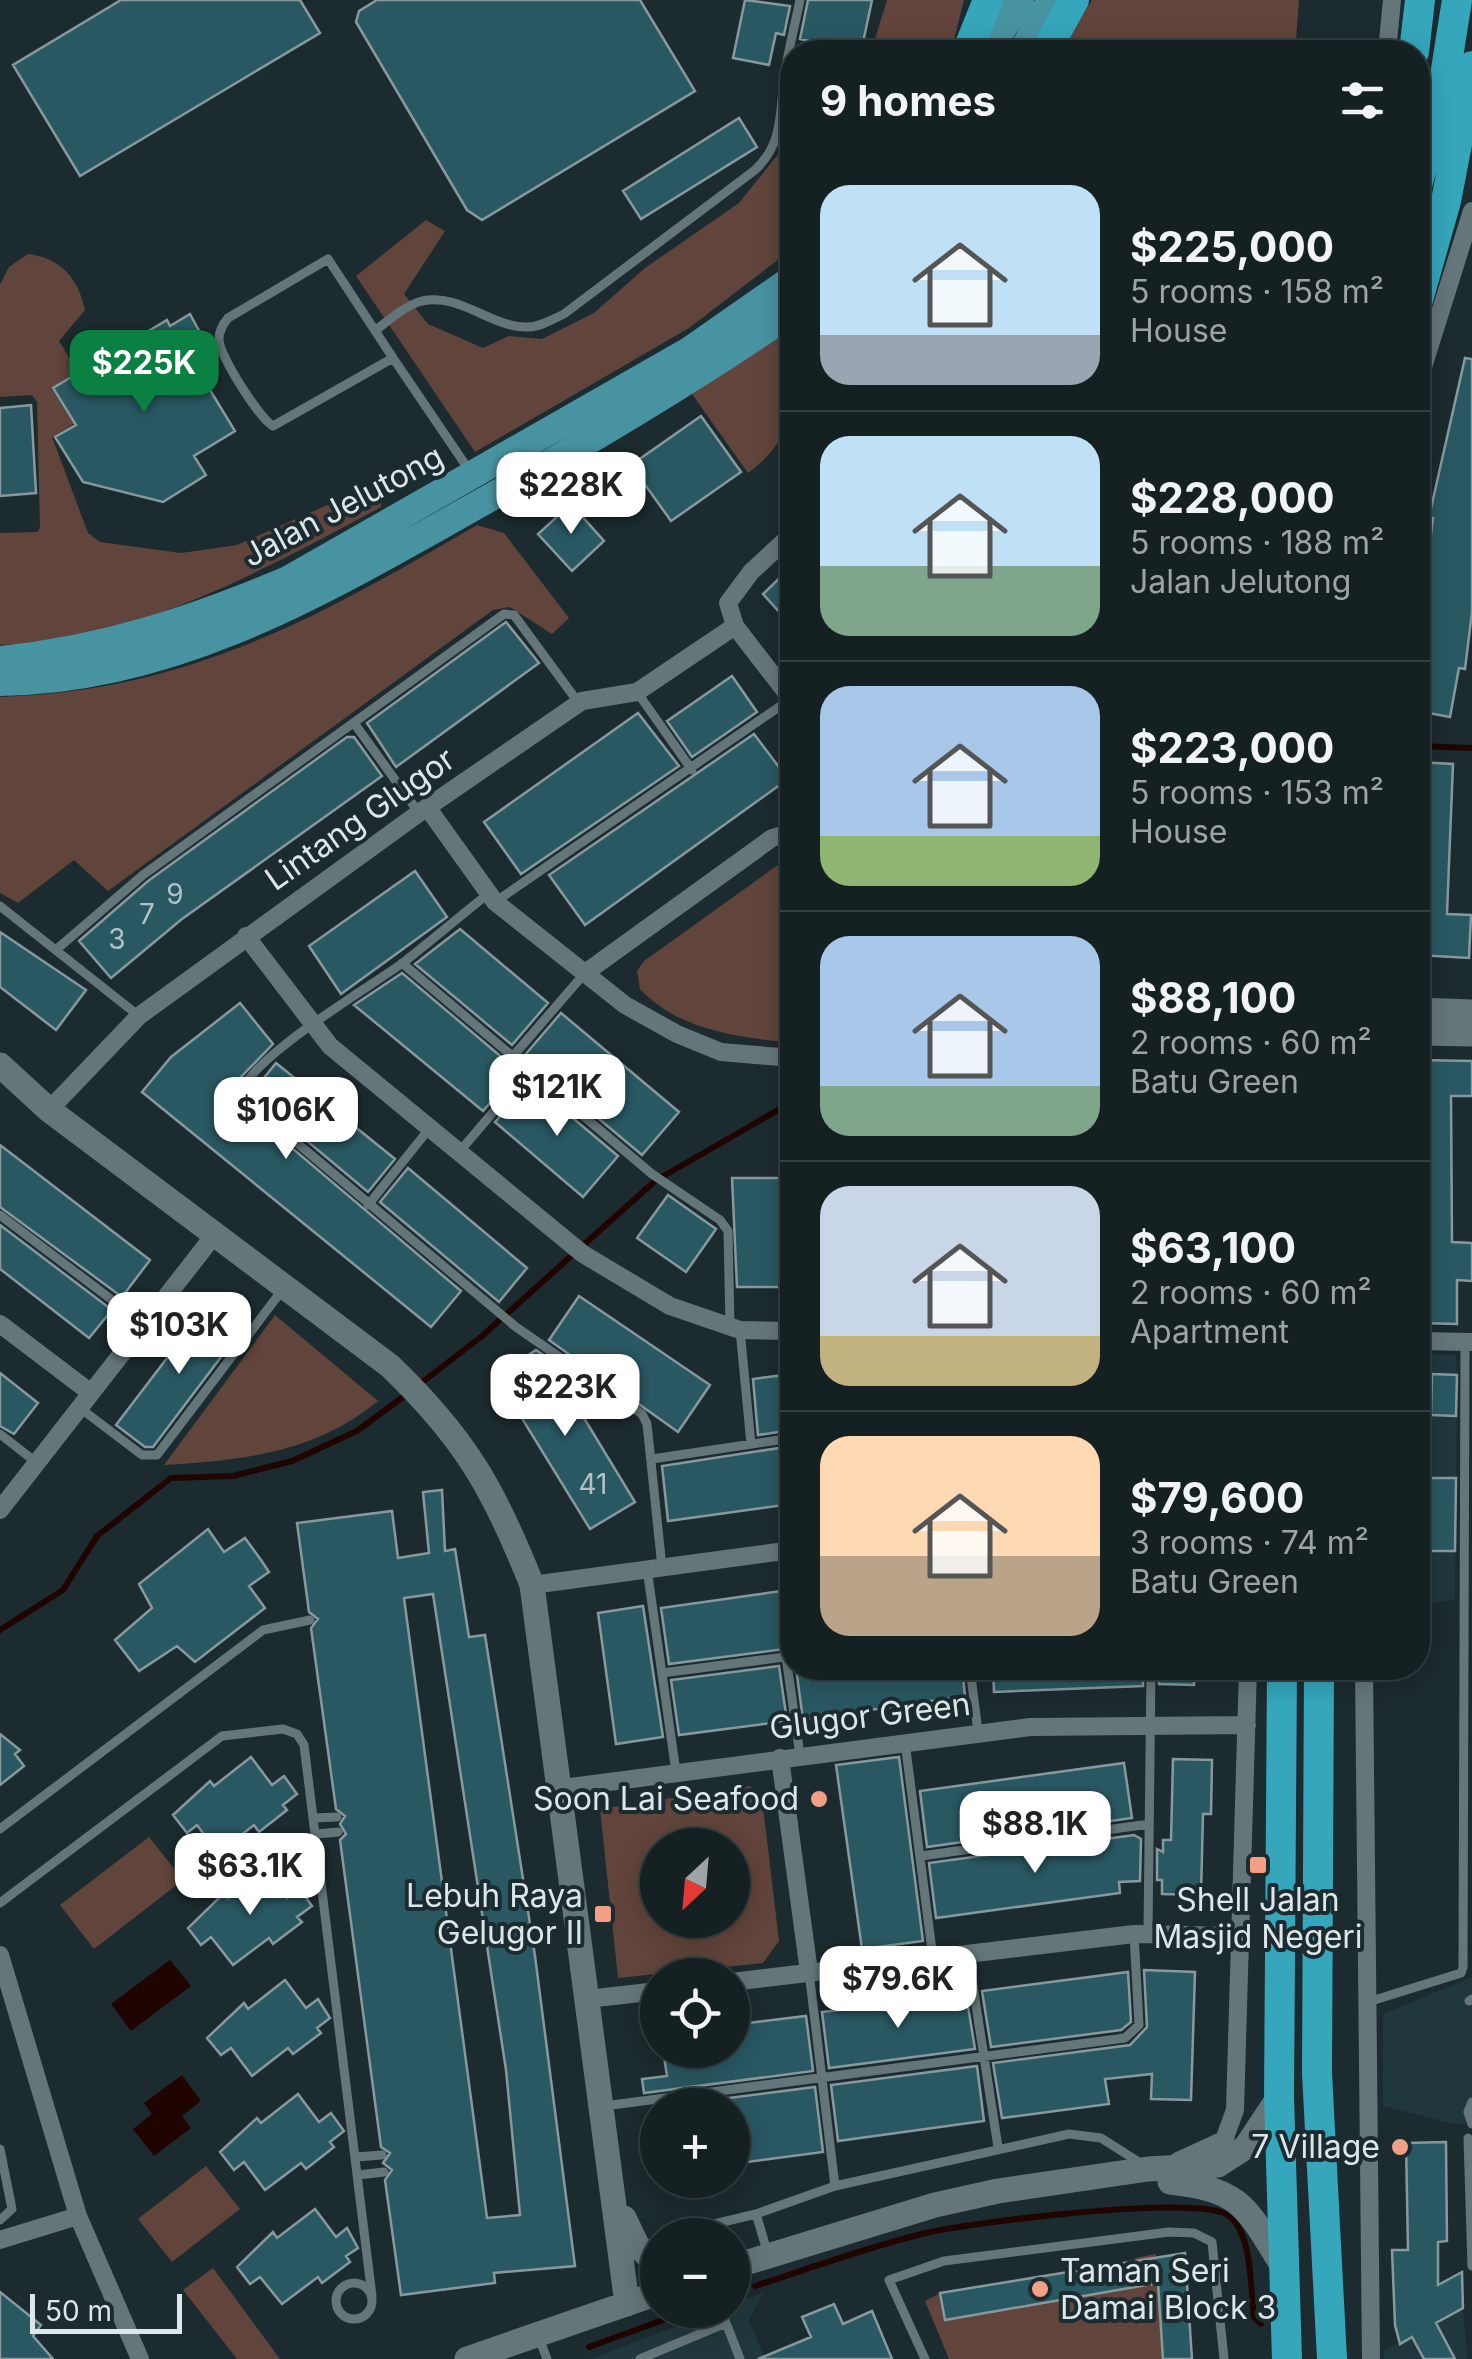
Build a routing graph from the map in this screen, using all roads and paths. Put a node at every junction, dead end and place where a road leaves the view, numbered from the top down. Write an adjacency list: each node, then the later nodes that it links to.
1 (800, 0): 9 (lane)
2 (988, 0): 10 (highway)
3 (1020, 0): 11 (main road)
4 (1051, 0): 12 (main road)
5 (1074, 0): 13 (highway)
6 (1392, 0): 14 (street)
7 (1420, 0): 15 (highway)
8 (1456, 0): 19 (highway)
9 (791, 40)
10 (972, 40)
11 (995, 40)
12 (1029, 40)
13 (1052, 40)
14 (1388, 40)
15 (1415, 40)
16 (1472, 66): 17 (highway)
17 (1468, 112): 21 (highway)
18 (780, 130): 24 (lane)
19 (1430, 138)
20 (1472, 211): 25 (street)
21 (1430, 255)
22 (780, 288): 27 (main road, Jalan Jelutong)
23 (780, 320): 31 (main road, Jalan Jelutong)
24 (376, 330): 26 (lane); 26 (lane)
25 (1430, 345)
26 (393, 358): 27 (lane)
27 (473, 476): 30 (main road, Jalan Jelutong)
28 (780, 546): 29 (street)
29 (735, 626): 32 (street); 33 (street, Lintang Glugor)
30 (0, 660)
31 (0, 682)
32 (780, 684)
33 (637, 692): 34 (street, Lintang Glugor); 37 (lane)
34 (578, 704): 36 (lane); 38 (street, Lintang Glugor)
35 (780, 708): 37 (lane)
36 (354, 723): 38 (lane); 43 (lane)
37 (692, 770): 40 (lane)
38 (423, 810): 40 (street); 42 (street, Lintang Glugor)
39 (780, 836): 45 (street)
40 (492, 898): 44 (lane); 45 (street)
41 (0, 906): 43 (lane)
42 (246, 936): 48 (street, Lintang Glugor); 49 (street)
43 (56, 949): 48 (lane)
44 (402, 963): 49 (lane); 52 (lane)
45 (585, 973): 52 (lane); 53 (street)
46 (1430, 1010): 47 (street)
47 (1472, 1012)
48 (139, 1016): 57 (street, Lintang Glugor)
49 (311, 1024): 58 (street); 60 (lane)
50 (1430, 1033): 51 (street)
51 (1472, 1034)
52 (514, 1054): 55 (lane)
53 (780, 1057)
54 (0, 1065): 57 (street)
55 (530, 1069): 59 (lane); 66 (lane)
56 (0, 1086): 57 (street)
57 (49, 1110): 62 (street)
58 (429, 1128): 59 (street); 60 (lane)
59 (458, 1153): 66 (street)
60 (368, 1205): 74 (lane)
61 (0, 1215): 65 (lane)
62 (215, 1234): 63 (street); 65 (street)
63 (286, 1286): 70 (lane); 79 (street)
64 (0, 1324): 70 (street)
65 (144, 1325): 70 (street)
66 (735, 1328): 67 (street); 73 (lane)
67 (780, 1330)
68 (1430, 1342): 69 (street)
69 (1469, 1342): 97 (lane)
70 (85, 1400): 75 (street)
71 (0, 1434): 75 (lane)
72 (780, 1440): 73 (lane)
73 (752, 1444): 74 (lane)
74 (652, 1459): 78 (lane)
75 (37, 1463): 76 (street)
76 (0, 1510)
77 (780, 1551): 78 (street)
78 (655, 1568): 79 (street); 82 (lane)
79 (532, 1585): 98 (street)
80 (310, 1620): 102 (lane)
81 (780, 1658): 82 (lane)
82 (662, 1672): 96 (lane)
83 (792, 1680): 94 (lane)
84 (972, 1680): 92 (lane)
85 (1151, 1680): 90 (lane)
86 (1248, 1680): 91 (street)
87 (1282, 1680): 119 (highway)
88 (1319, 1680): 159 (highway)
89 (1364, 1680): 116 (street)
90 (1149, 1723): 91 (street, Glugor Green); 92 (street, Glugor Green); 101 (lane)
91 (1247, 1725): 108 (street)
92 (978, 1732): 93 (street, Glugor Green)
93 (905, 1742): 94 (street, Glugor Green); 105 (lane)
94 (800, 1756): 95 (street, Glugor Green)
95 (780, 1758): 96 (street, Glugor Green); 112 (street)
96 (676, 1772): 98 (street, Glugor Green)
97 (1468, 1774): 116 (lane)
98 (563, 1788): 115 (street)
99 (337, 1817): 100 (lane)
100 (314, 1818): 104 (lane); 106 (lane)
101 (1150, 1824): 105 (lane); 107 (lane)
102 (0, 1829)
103 (338, 1832): 104 (lane)
104 (316, 1834): 127 (lane)
105 (921, 1856): 111 (lane)
106 (0, 1904)
107 (1141, 1933): 108 (street); 109 (street); 117 (lane)
108 (1238, 1936): 128 (street)
109 (968, 1954): 111 (street); 117 (lane)
110 (0, 1955): 136 (street)
111 (933, 1958): 112 (street)
112 (809, 1972): 113 (street); 118 (lane)
113 (750, 1980)
114 (640, 1992): 115 (street)
115 (586, 1999): 121 (street)
116 (1368, 2002): 160 (street)
117 (983, 2056): 118 (lane); 124 (lane)
118 (822, 2076): 121 (lane); 132 (lane)
119 (1279, 2096): 128 (street); 134 (highway)
120 (1470, 2102): 122 (lane)
121 (598, 2107): 133 (street)
122 (1472, 2124)
123 (1468, 2138): 144 (lane)
124 (998, 2147): 128 (lane); 132 (lane)
125 (0, 2148): 138 (lane)
126 (382, 2155): 127 (lane)
127 (356, 2157): 131 (lane)
128 (1148, 2169): 130 (street)
129 (384, 2172): 131 (lane)
130 (1106, 2174): 141 (street); 143 (street)
131 (358, 2175): 145 (lane)
132 (835, 2186): 135 (lane)
133 (612, 2190): 140 (street); 147 (street)
134 (1284, 2194): 143 (highway); 158 (highway)
135 (756, 2214): 137 (lane); 141 (lane)
136 (78, 2216): 139 (street); 151 (street)
137 (739, 2218)
138 (0, 2220)
139 (0, 2240)
140 (640, 2248)
141 (769, 2255): 142 (street)
142 (750, 2261)
143 (1282, 2266): 157 (highway)
144 (1472, 2266)
145 (372, 2296): 145 (lane)
146 (640, 2299): 147 (street)
147 (627, 2304): 150 (street)
148 (714, 2328): 153 (lane)
149 (728, 2328): 154 (lane)
150 (542, 2347): 152 (street)
151 (140, 2359)
152 (467, 2359)
153 (640, 2359)
154 (740, 2359)
155 (925, 2359): 156 (lane)
156 (1224, 2359)
157 (1288, 2359)
158 (1308, 2359)
159 (1332, 2359)
160 (1371, 2359)

